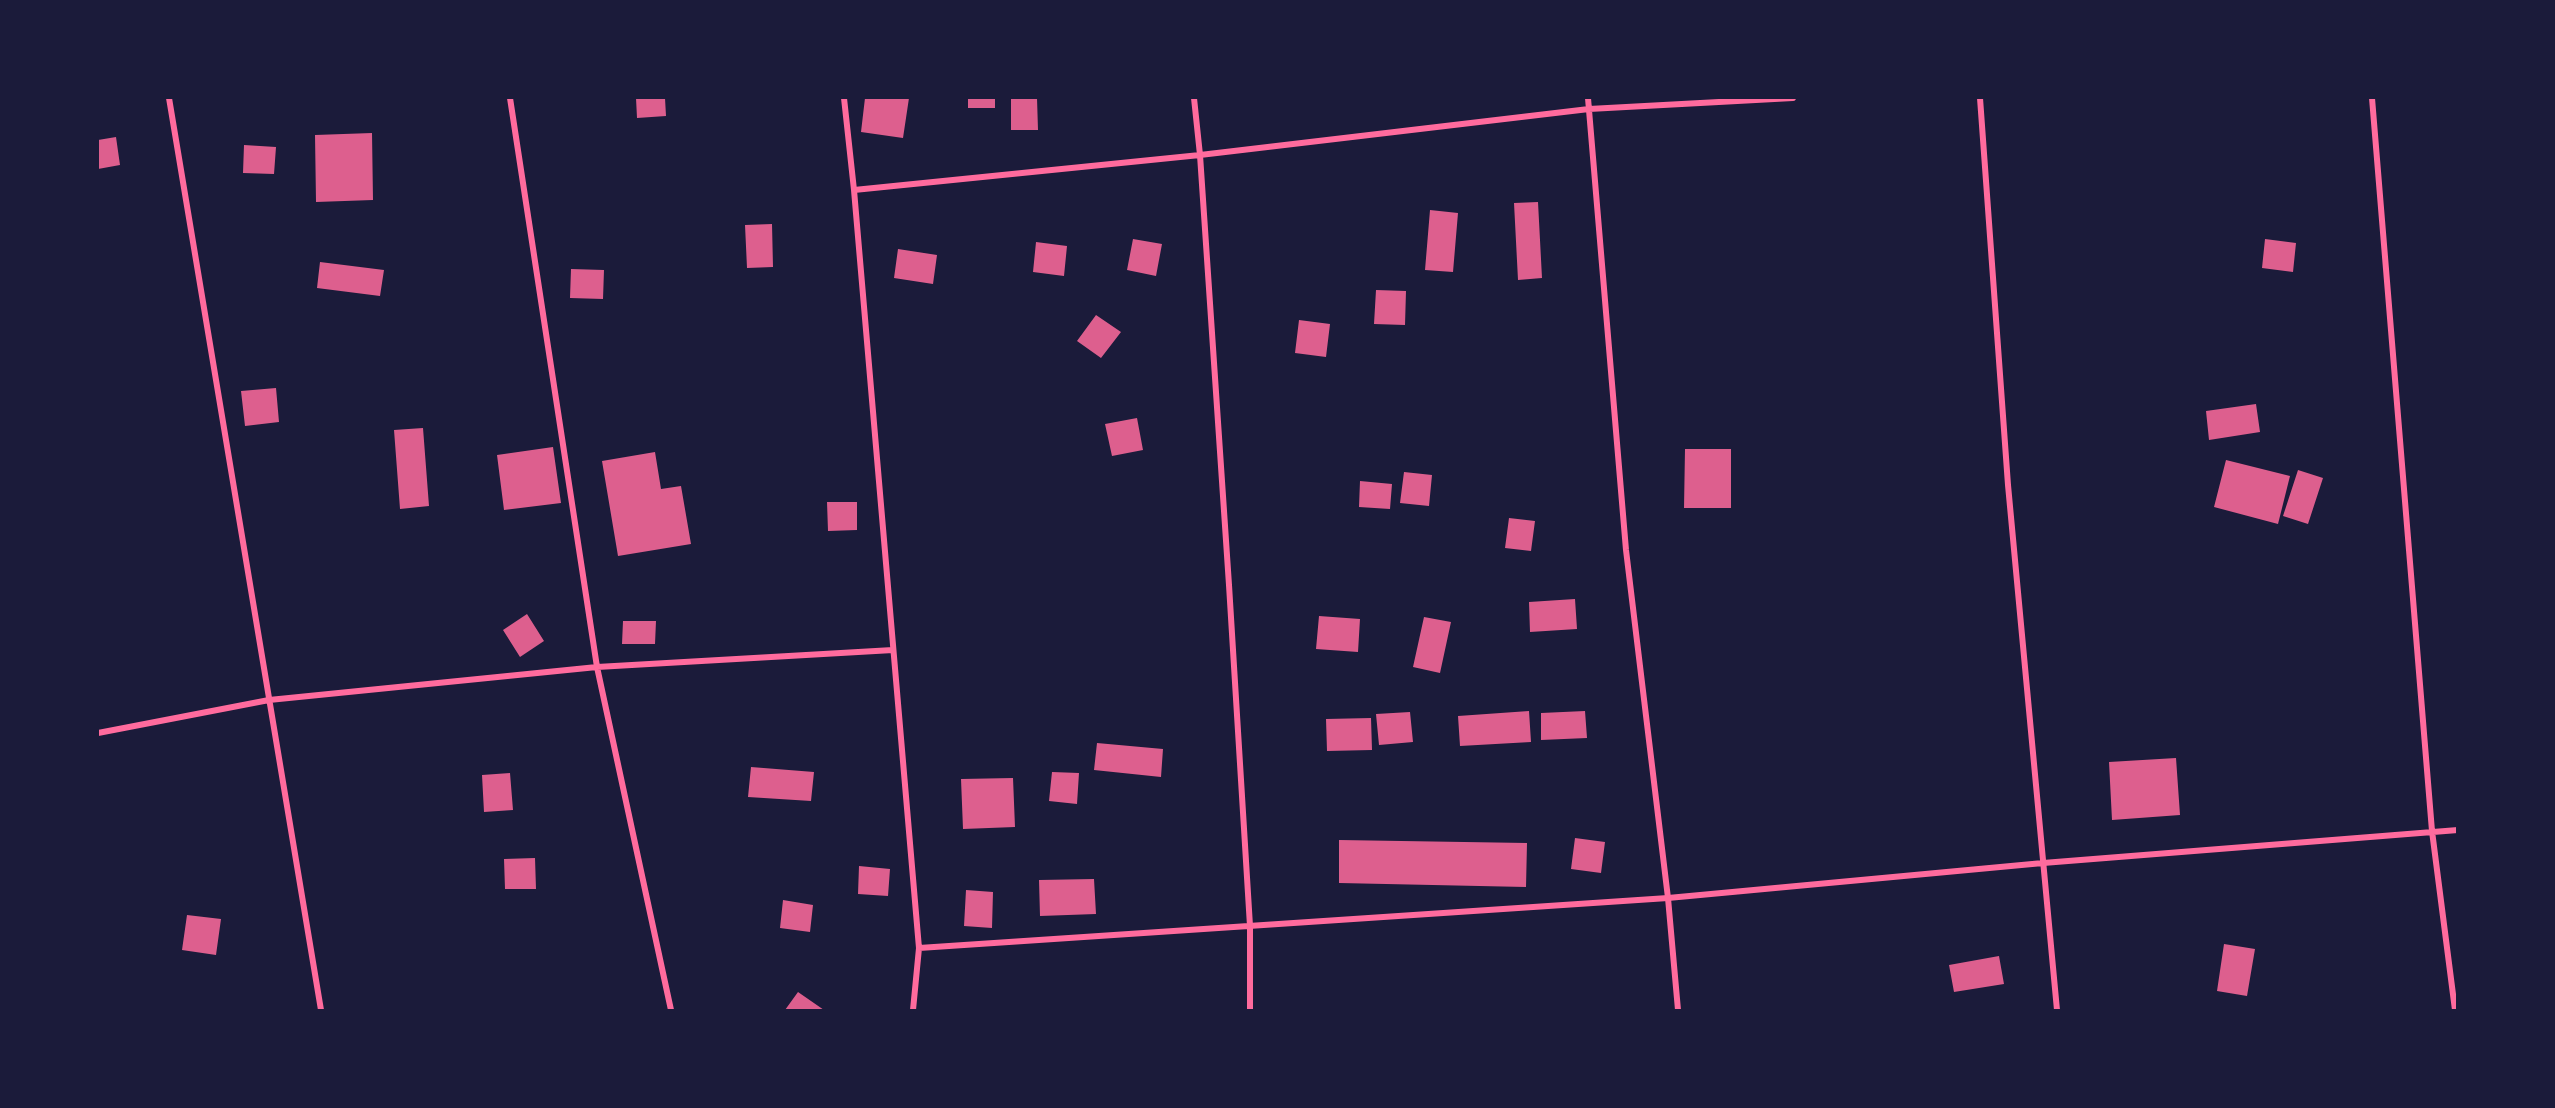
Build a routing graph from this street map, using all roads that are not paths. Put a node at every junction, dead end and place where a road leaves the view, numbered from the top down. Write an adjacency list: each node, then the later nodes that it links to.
1 (169, 98): 14 (street)
2 (510, 98): 13 (street)
3 (844, 98): 11 (street)
4 (1194, 98): 10 (street)
5 (1588, 98): 9 (street)
6 (1793, 98): 9 (street)
7 (1980, 98): 18 (street)
8 (2372, 98): 17 (street)
9 (1589, 109): 10 (street); 19 (street)
10 (1200, 155): 11 (street); 20 (street)
11 (854, 190): 12 (street)
12 (893, 650): 13 (street); 21 (street)
13 (597, 667): 14 (street); 23 (street)
14 (269, 700): 15 (street); 22 (street)
15 (98, 733)
16 (2457, 830): 17 (street)
17 (2432, 831): 18 (street); 28 (street)
18 (2043, 863): 19 (street); 27 (street)
19 (1668, 898): 20 (street); 26 (street)
20 (1250, 926): 21 (street); 25 (street)
21 (919, 948): 24 (street)
22 (321, 1011)
23 (671, 1011)
24 (913, 1011)
25 (1250, 1011)
26 (1678, 1011)
27 (2057, 1011)
28 (2455, 1011)

